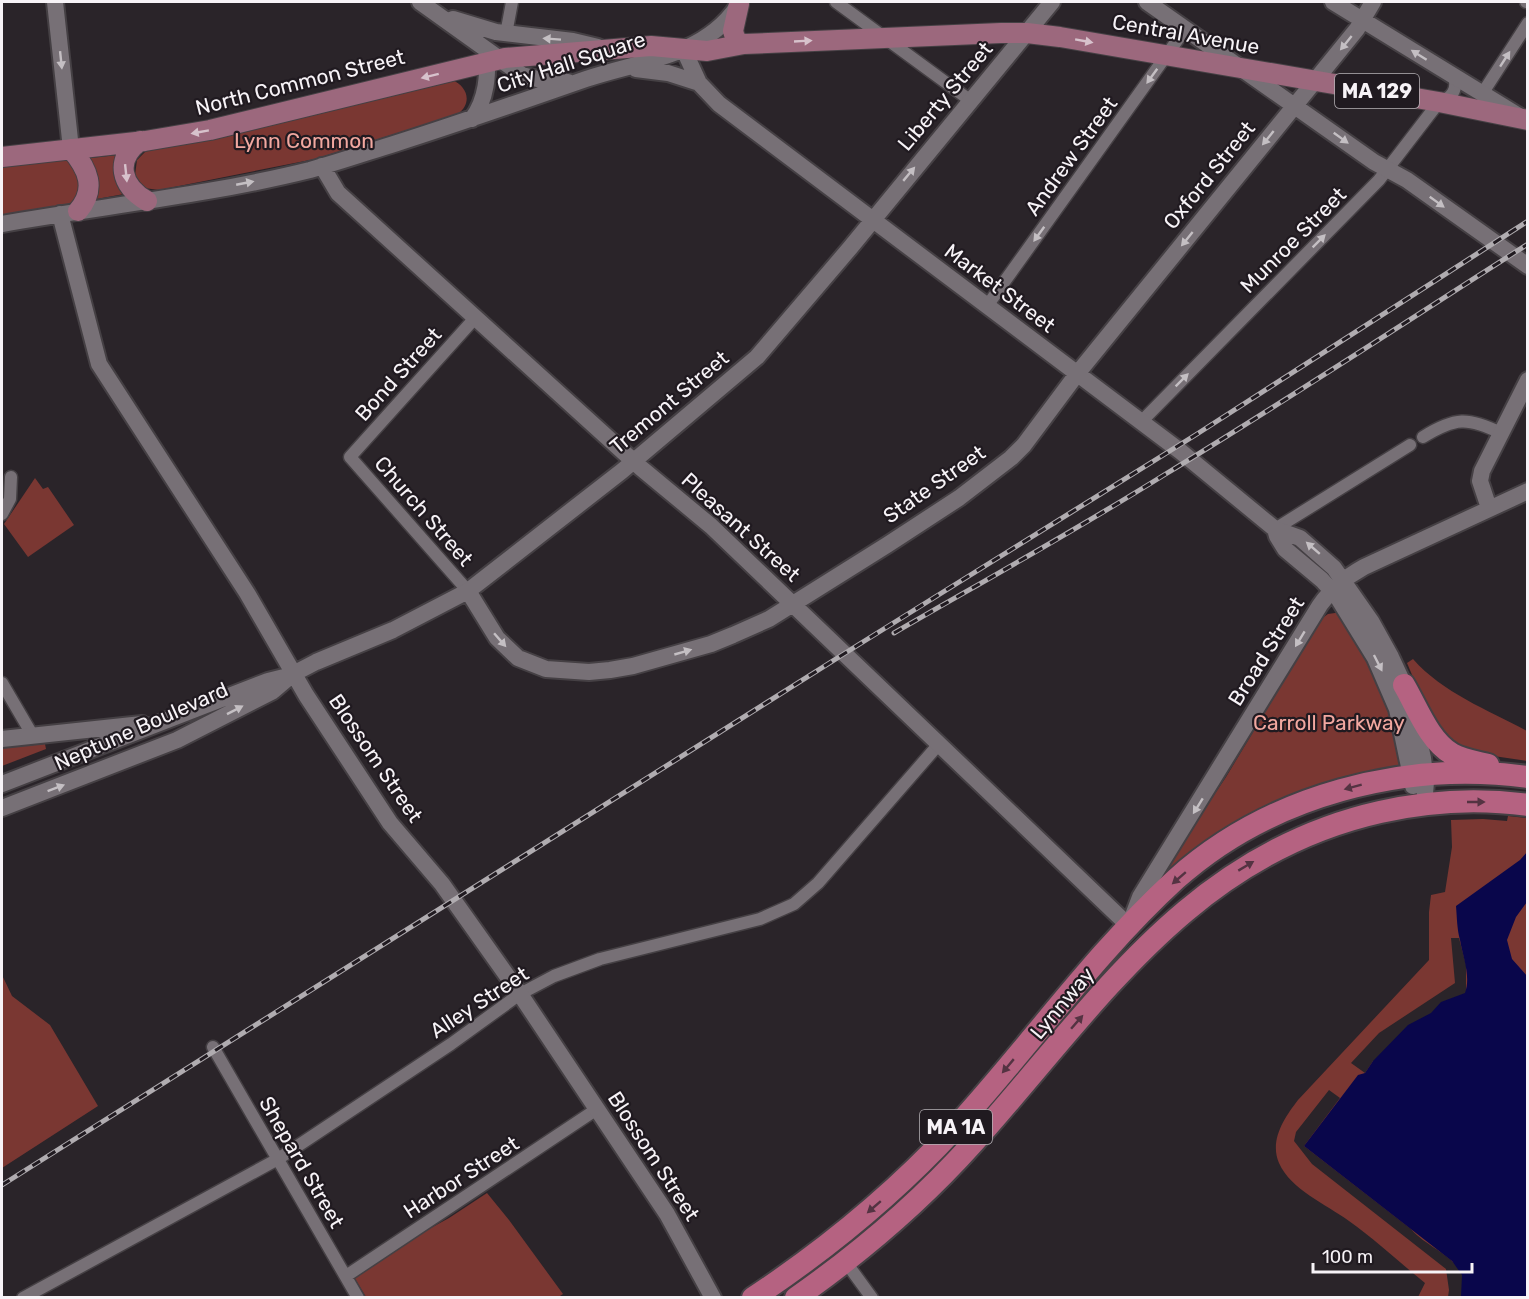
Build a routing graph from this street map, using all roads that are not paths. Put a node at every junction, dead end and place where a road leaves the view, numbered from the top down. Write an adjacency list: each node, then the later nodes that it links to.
1 (55, 2): 35 (main road, one-way to 35)
2 (512, 2): 15 (street)
3 (836, 2): 16 (street)
4 (1052, 2): 14 (main road, Liberty Street)
5 (1147, 2): 12 (main road, MA 129)
6 (1333, 2): 10 (main road)
7 (1373, 2): 10 (main road, Oxford Street)
8 (740, 3): 17 (main road); 18 (main road, City Hall Square)
9 (426, 6): 13 (main road); 21 (main road)
10 (1363, 20): 24 (main road, one-way to 10); 26 (main road, Oxford Street, one-way to 26)
11 (1527, 23): 28 (street, one-way to 11)
12 (1186, 28): 20 (street, Andrew Street); 22 (main road, MA 129)
13 (486, 30): 15 (main road); 21 (main road)
14 (1026, 33): 16 (main road, Central Avenue); 20 (main road, Central Avenue, one-way to 20); 29 (main road, Liberty Street)
15 (506, 34): 19 (main road, one-way to 15)
16 (885, 38): 17 (main road, Central Avenue, one-way to 16); 29 (street)
17 (744, 44): 18 (main road, City Hall Square)
18 (683, 48): 19 (main road, City Hall Square); 23 (main road, City Hall Square); 27 (main road, Market Street)
19 (609, 50): 21 (main road, North Common Street)
20 (1167, 55): 22 (main road, Central Avenue); 44 (street, Andrew Street, one-way to 44)
21 (491, 57): 25 (main road); 32 (main road); 34 (main road, North Common Street, one-way to 34)
22 (1244, 69): 26 (main road, Central Avenue / MA 129); 31 (main road, MA 129)
23 (614, 70): 25 (main road, City Hall Square); 27 (main road, Market Street)
24 (1454, 76): 28 (main road); 30 (street, Munroe Street)
25 (585, 80): 32 (main road, City Hall Square)
26 (1315, 81): 30 (main road, Central Avenue / MA 129); 31 (main road, Oxford Street)
27 (699, 83): 41 (main road, Market Street)
28 (1482, 94): 33 (main road)
29 (971, 100): 41 (main road, Liberty Street, one-way to 29)
30 (1439, 102): 33 (main road, MA 129); 38 (street, Munroe Street)
31 (1295, 105): 38 (main road, MA 129, one-way to 38); 46 (main road, Oxford Street, one-way to 46)
32 (472, 119): 37 (main road, City Hall Square)
33 (1525, 119)
34 (140, 141): 35 (main road, North Common Street); 39 (main road, one-way to 39)
35 (71, 149): 36 (main road, North Common Street); 40 (main road)
36 (2, 157)
37 (321, 166): 39 (main road, City Hall Square, one-way to 37); 45 (main road, Pleasant Street)
38 (1388, 170): 43 (main road, MA 129, one-way to 43); 48 (street, Munroe Street, one-way to 38)
39 (147, 201): 40 (main road, City Hall Square)
40 (69, 213): 42 (main road, City Hall Square); 63 (main road, Blossom Street)
41 (872, 220): 44 (main road, Market Street); 53 (main road, Tremont Street)
42 (2, 225)
43 (1527, 266)
44 (987, 306): 46 (main road, Market Street)
45 (475, 318): 52 (street, Bond Street); 53 (main road, Pleasant Street)
46 (1077, 374): 48 (main road, Market Street); 61 (main road, State Street)
47 (1527, 380): 49 (main road)
48 (1141, 422): 58 (main road, Market Street)
49 (1501, 433): 50 (street); 56 (main road)
50 (1423, 437)
51 (1410, 445): 58 (street)
52 (350, 457): 60 (street, Church Street)
53 (634, 461): 60 (main road, Tremont Street); 61 (main road, Pleasant Street)
54 (11, 477): 57 (street)
55 (1527, 491): 56 (main road, Broad Street / MA 1A)
56 (1489, 508): 59 (main road, Broad Street / MA 1A)
57 (2, 514)
58 (1275, 529): 59 (main road, Market Street)
59 (1338, 585): 62 (main road, Market Street); 76 (main road, Broad Street / MA 1A, one-way to 76)
60 (468, 591): 61 (main road, State Street, one-way to 61); 63 (main road, Neptune Boulevard)
61 (792, 604): 69 (main road, Pleasant Street)
62 (1354, 609): 65 (main road); 70 (main road, one-way to 70)
63 (293, 674): 66 (main road, Neptune Boulevard); 75 (main road, Neptune Boulevard, one-way to 63); 77 (main road, Blossom Street)
64 (2, 683): 67 (street)
65 (1404, 685): 70 (main road); 71 (highway)
66 (167, 720): 67 (main road); 72 (main road, Neptune Boulevard)
67 (33, 736): 68 (main road)
68 (2, 739)
69 (939, 744): 76 (main road, Pleasant Street); 77 (street, Alley Street)
70 (1417, 767): 71 (highway, Lynnway); 73 (main road); 76 (highway, Lynnway, one-way to 76)
71 (1527, 776)
72 (2, 784)
73 (1424, 805): 74 (highway, Lynnway, one-way to 74); 81 (highway, Lynnway / MA 1A, one-way to 73)
74 (1527, 805)
75 (2, 808)
76 (1129, 926): 86 (highway, Lynnway / MA 1A, one-way to 86)
77 (520, 994): 79 (main road, Blossom Street); 80 (street, Alley Street)
78 (213, 1047): 80 (street, Shepard Street)
79 (597, 1109): 82 (street, Harbor Street); 85 (main road, Blossom Street)
80 (278, 1159): 82 (street, Shepard Street); 83 (street, Alley Street)
81 (845, 1261): 87 (highway, Lynnway / MA 1A); 88 (street)
82 (346, 1276): 84 (street, Shepard Street)
83 (23, 1298)
84 (358, 1298)
85 (713, 1298)
86 (753, 1298)
87 (796, 1298)
88 (872, 1298)

